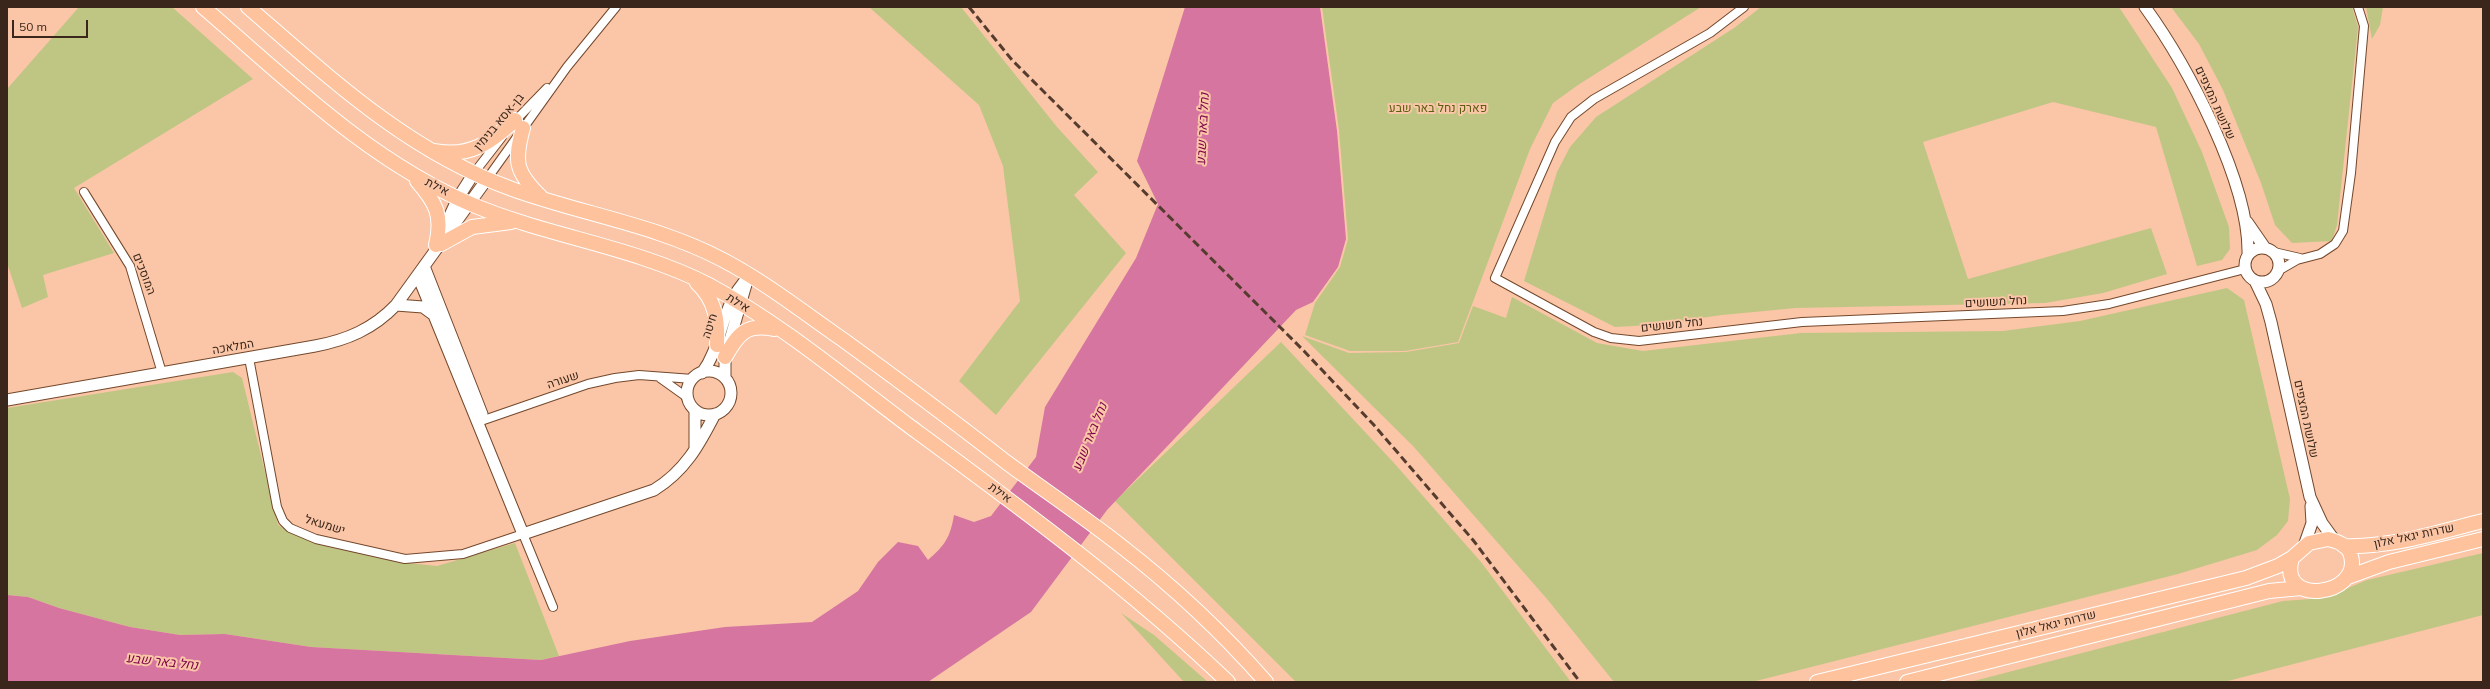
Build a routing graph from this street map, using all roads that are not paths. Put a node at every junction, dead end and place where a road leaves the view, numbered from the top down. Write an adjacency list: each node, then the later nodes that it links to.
1 (203, 7): 9 (highway, אילת)
2 (248, 7): 8 (highway)
3 (616, 7): 7 (street, בן-אסא בנימין)
4 (1744, 7): 20 (street, נחל משושים)
5 (2145, 7): 14 (street, שלושת המצפים)
6 (2358, 7): 19 (street)
7 (519, 124): 8 (highway); 10 (street, בן-אסא בנימין); 10 (street, בן-אסא בנימין); 13 (highway)
8 (427, 149): 10 (highway)
9 (412, 175): 12 (highway, אילת); 17 (highway)
10 (480, 176): 12 (street, בן-אסא בנימין); 13 (highway)
11 (84, 192): 33 (street, המוסכים)
12 (464, 200): 15 (highway, אילת); 17 (street, המלאכה)
13 (544, 200): 22 (highway)
14 (2245, 218): 16 (street, שלושת המצפים); 18 (street, שלושת המצפים)
15 (517, 221): 17 (highway); 21 (highway, אילת)
16 (2269, 250): 18 (street); 19 (street); 23 (street)
17 (433, 253): 24 (street, המלאכה); 41 (street)
18 (2248, 255): 20 (street)
19 (2302, 258): 23 (street)
20 (2245, 269): 25 (street)
21 (686, 274): 26 (highway, אילת); 31 (highway)
22 (749, 275): 26 (street, חיטה); 54 (highway)
23 (2275, 275): 25 (street); 29 (street, שלושת המצפים)
24 (418, 276): 27 (street, המלאכה); 28 (street)
25 (2255, 281): 29 (street, שלושת המצפים)
26 (737, 302): 30 (highway, אילת); 31 (street, חיטה)
27 (396, 305): 28 (street); 32 (street, המלאכה)
28 (434, 316): 41 (street)
29 (2271, 322): 43 (street, שלושת המצפים)
30 (779, 330): 31 (highway); 53 (highway, אילת)
31 (721, 351): 34 (street, חיטה); 36 (street, חיטה)
32 (248, 358): 33 (street, המלאכה); 45 (street, ישמעאל)
33 (162, 373): 38 (street, המלאכה)
34 (697, 376): 35 (street, שעורה); 36 (street); 37 (street, חיטה)
35 (660, 377): 37 (street); 41 (street, שעורה)
36 (725, 378): 40 (street, חיטה)
37 (688, 398): 39 (street)
38 (7, 400)
39 (696, 410): 40 (street); 42 (street, חיטה)
40 (715, 414): 42 (street, חיטה)
41 (481, 421): 45 (street)
42 (690, 459): 45 (street, חיטה)
43 (2310, 498): 47 (street, שלושת המצפים); 48 (street, שלושת המצפים)
44 (2483, 521): 47 (highway, שדרות יגאל אלון)
45 (523, 534): 52 (street)
46 (2483, 539): 50 (highway, שדרות יגאל אלון)
47 (2340, 543): 48 (highway); 50 (highway)
48 (2304, 546): 49 (highway)
49 (2292, 558): 51 (highway); 55 (highway, שדרות יגאל אלון)
50 (2348, 577): 51 (highway)
51 (2301, 588): 56 (highway, שדרות יגאל אלון)
52 (553, 607)
53 (1228, 682)
54 (1266, 682)
55 (1817, 682)
56 (1907, 682)

